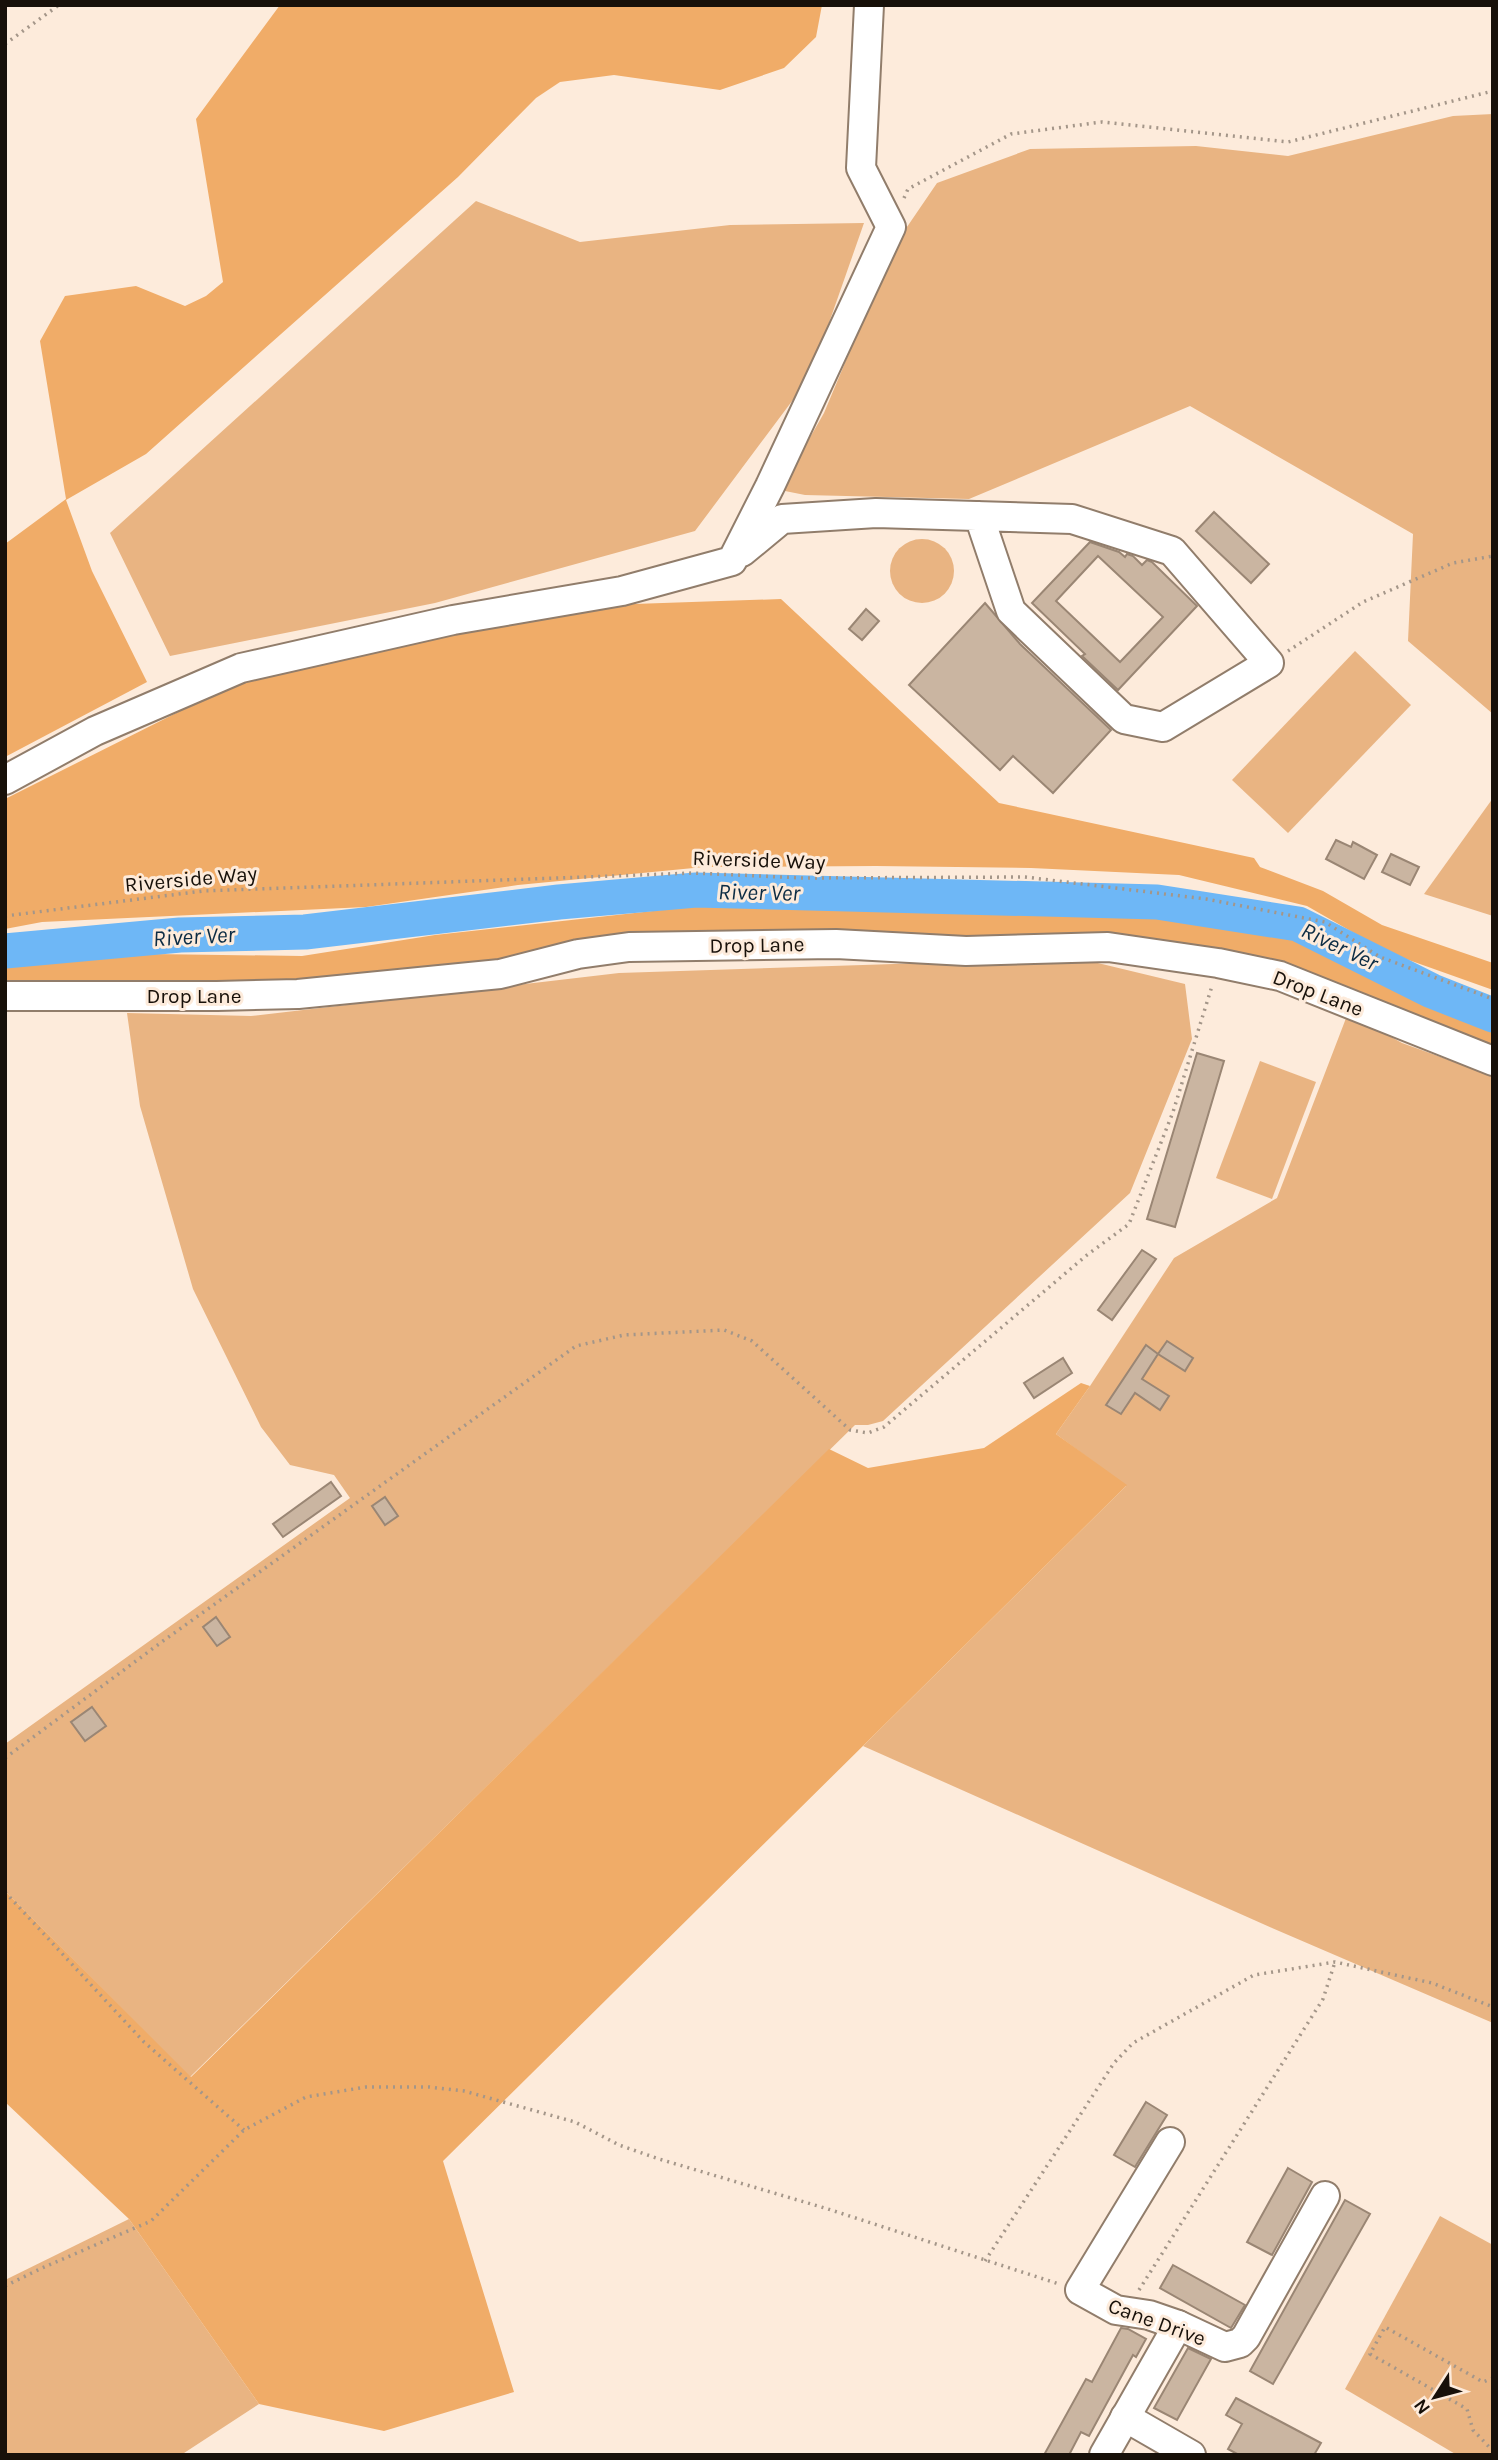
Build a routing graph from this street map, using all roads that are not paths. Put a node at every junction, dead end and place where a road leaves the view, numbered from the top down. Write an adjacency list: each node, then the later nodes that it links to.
1 (869, 5): 3 (street)
2 (979, 516): 2 (street); 3 (street)
3 (732, 561): 4 (street)
4 (5, 780)
5 (5, 996): 6 (street, Drop Lane)
6 (1493, 1062)
7 (1170, 2142): 9 (street, Cane Drive)
8 (1325, 2196): 9 (street, Cane Drive)
9 (1178, 2325): 10 (street)
10 (1125, 2417): 11 (street); 12 (street)
11 (1104, 2455)
12 (1191, 2455)

